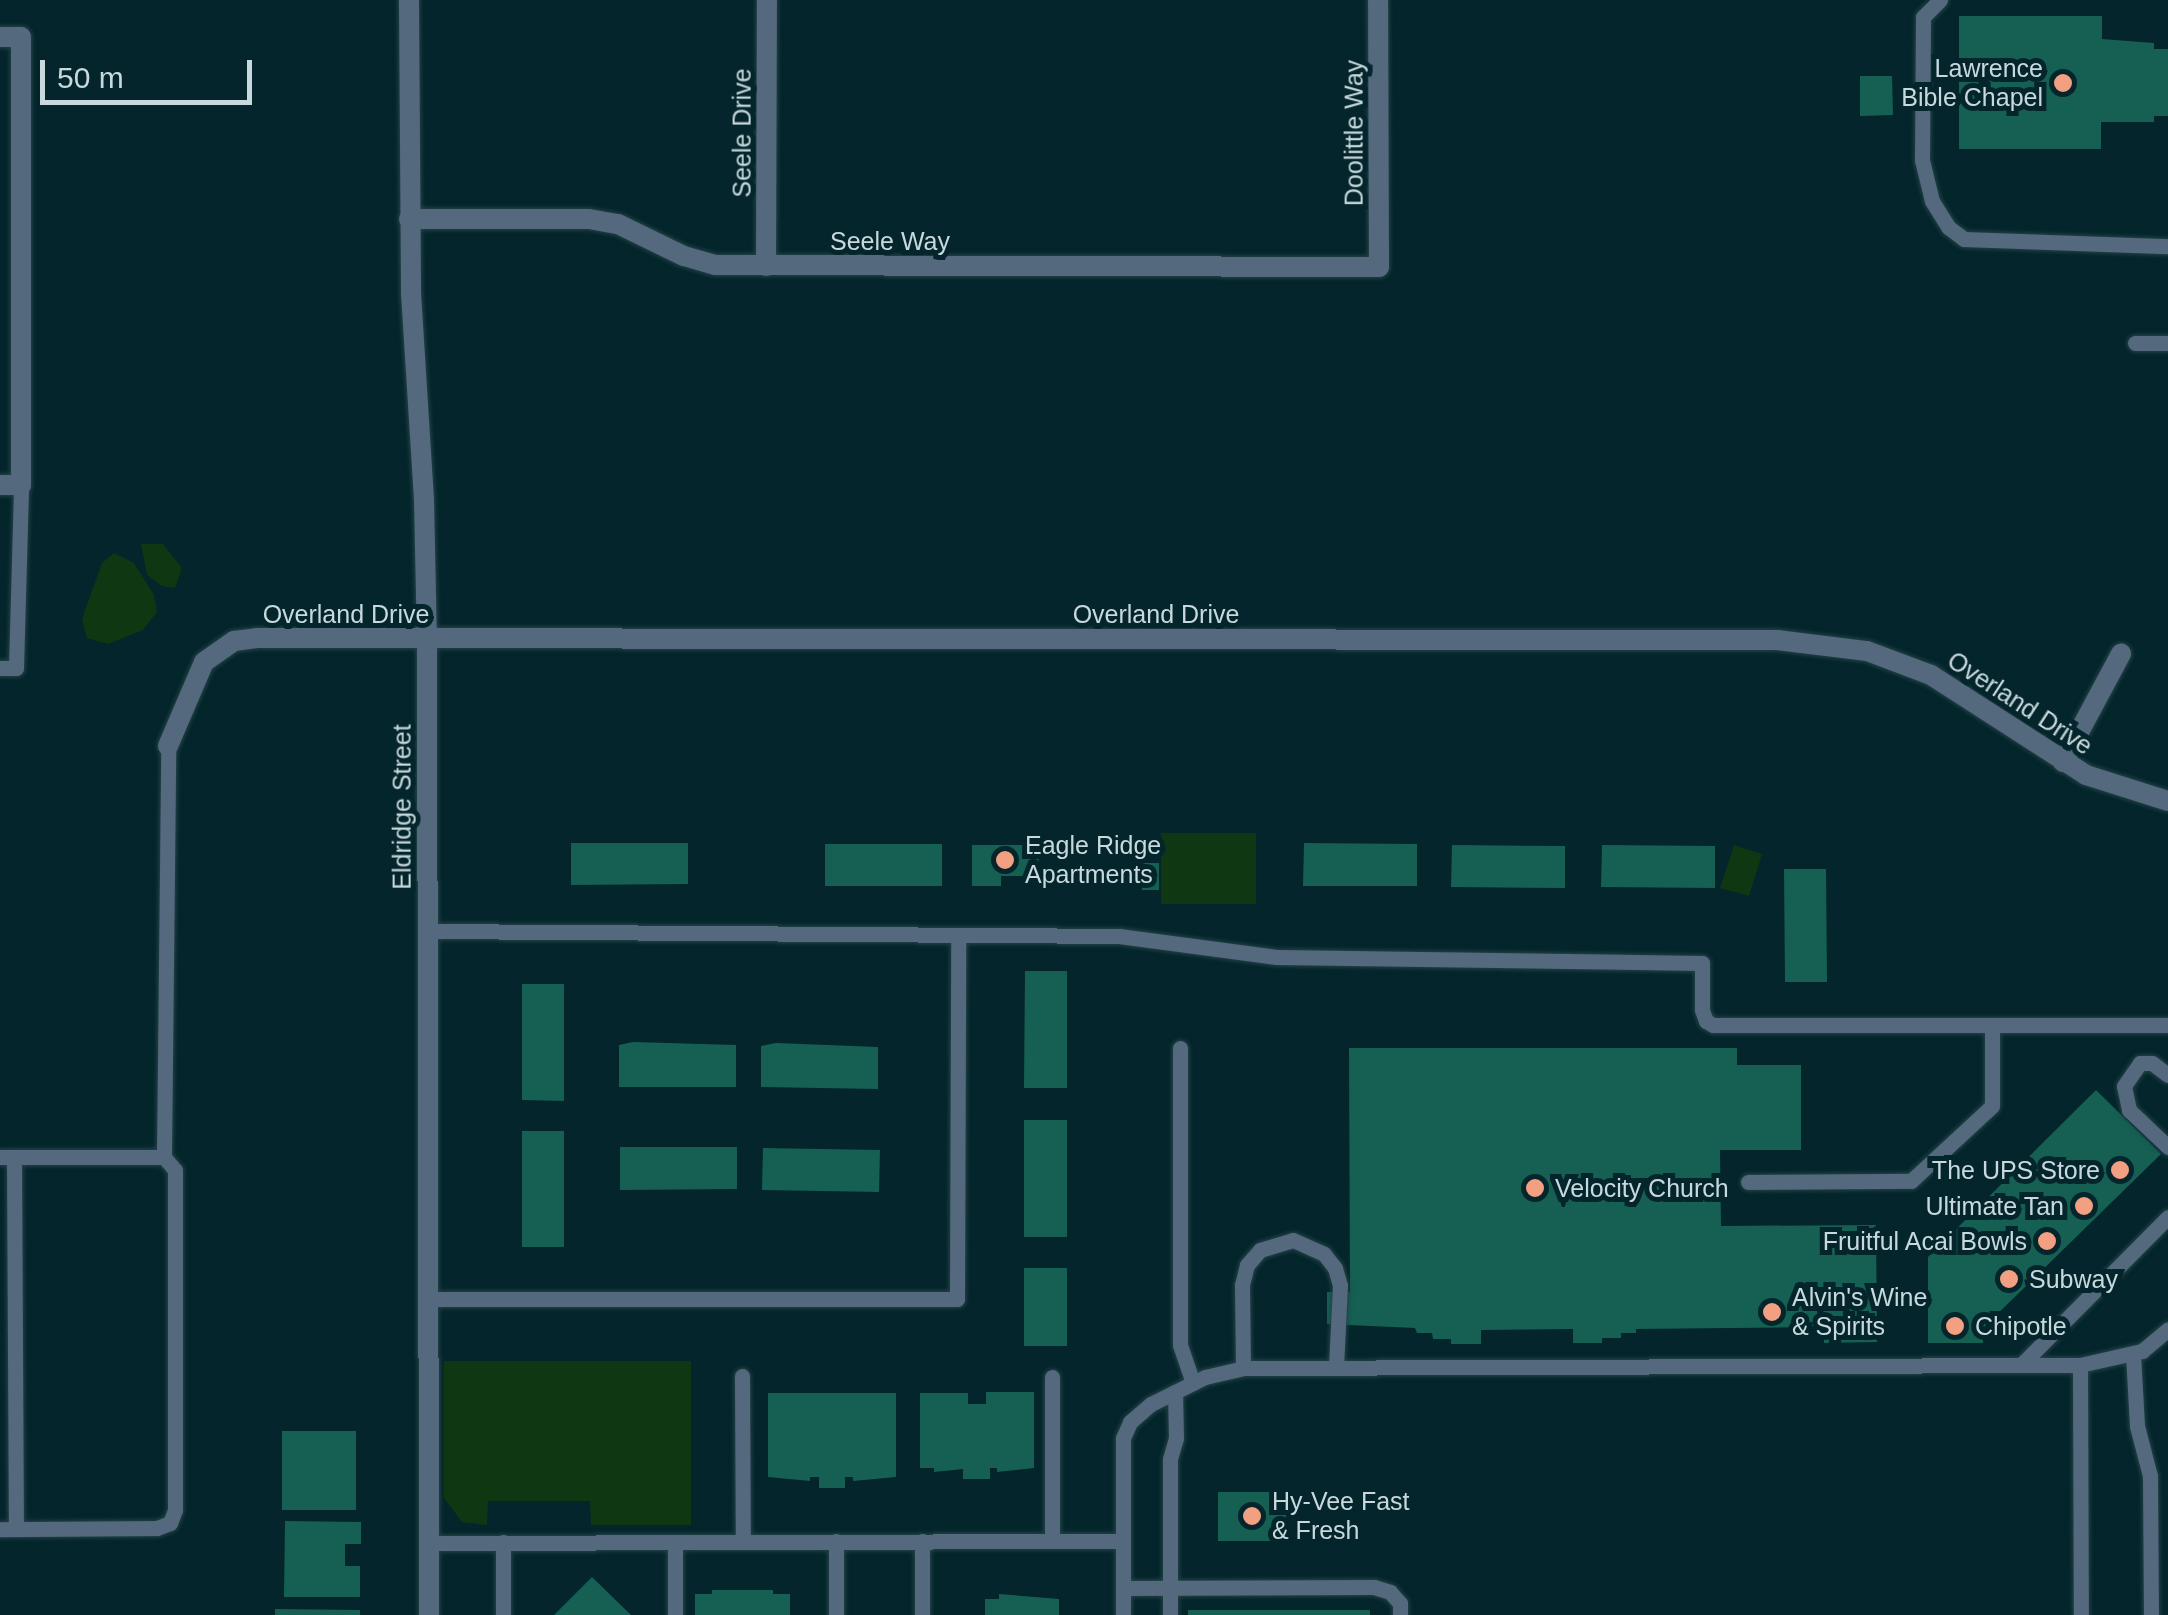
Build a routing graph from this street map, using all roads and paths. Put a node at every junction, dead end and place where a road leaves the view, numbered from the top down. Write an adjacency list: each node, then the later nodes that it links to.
1 (409, 0): 6 (street, Eldridge Street)
2 (767, 0): 8 (street, Seele Drive)
3 (1378, 0): 9 (street, Doolittle Way)
4 (1940, 0): 7 (lane)
5 (11, 37): 12 (street)
6 (409, 219): 8 (street, Seele Way); 13 (street, Eldridge Street)
7 (2168, 246)
8 (766, 266): 9 (street, Seele Way)
9 (1379, 267)
10 (2134, 343): 11 (lane)
11 (2168, 344)
12 (10, 485): 15 (lane)
13 (427, 638): 16 (street, Overland Drive); 17 (street, Overland Drive); 19 (street, Eldridge Street)
14 (2121, 654): 17 (street)
15 (0, 668)
16 (168, 746): 27 (lane)
17 (2063, 762): 18 (street, Overland Drive)
18 (2168, 801)
19 (427, 932): 20 (lane); 30 (street, Eldridge Street)
20 (958, 935): 22 (lane); 30 (lane)
21 (2168, 1024): 22 (lane)
22 (1992, 1025): 28 (lane)
23 (1180, 1048): 39 (lane)
24 (2167, 1074): 25 (lane)
25 (2168, 1147)
26 (7, 1157): 27 (lane); 41 (lane)
27 (164, 1157): 41 (lane)
28 (1748, 1182)
29 (2168, 1217): 33 (lane)
30 (428, 1299): 49 (street, Eldridge Street)
31 (2168, 1329): 32 (lane)
32 (2134, 1354): 34 (lane); 61 (lane)
33 (2022, 1364): 34 (lane); 35 (lane)
34 (2080, 1365): 60 (lane)
35 (1336, 1367): 36 (lane); 36 (lane)
36 (1242, 1368): 39 (lane)
37 (742, 1376): 48 (lane)
38 (1052, 1376): 44 (lane)
39 (1193, 1382): 40 (lane)
40 (1176, 1392): 45 (lane); 50 (lane)
41 (8, 1529)
42 (836, 1541): 43 (lane); 48 (lane); 55 (lane)
43 (922, 1541): 44 (lane); 56 (lane)
44 (1052, 1541): 45 (lane)
45 (1123, 1541): 51 (lane)
46 (503, 1542): 47 (lane); 49 (lane); 53 (lane)
47 (674, 1542): 48 (lane); 54 (lane)
48 (743, 1542)
49 (428, 1543): 52 (street, Eldridge Street)
50 (1170, 1587): 51 (lane); 58 (lane); 59 (lane)
51 (1123, 1588): 57 (lane)
52 (429, 1615)
53 (503, 1615)
54 (674, 1615)
55 (836, 1615)
56 (922, 1615)
57 (1123, 1615)
58 (1170, 1615)
59 (1400, 1615)
60 (2081, 1615)
61 (2151, 1615)

